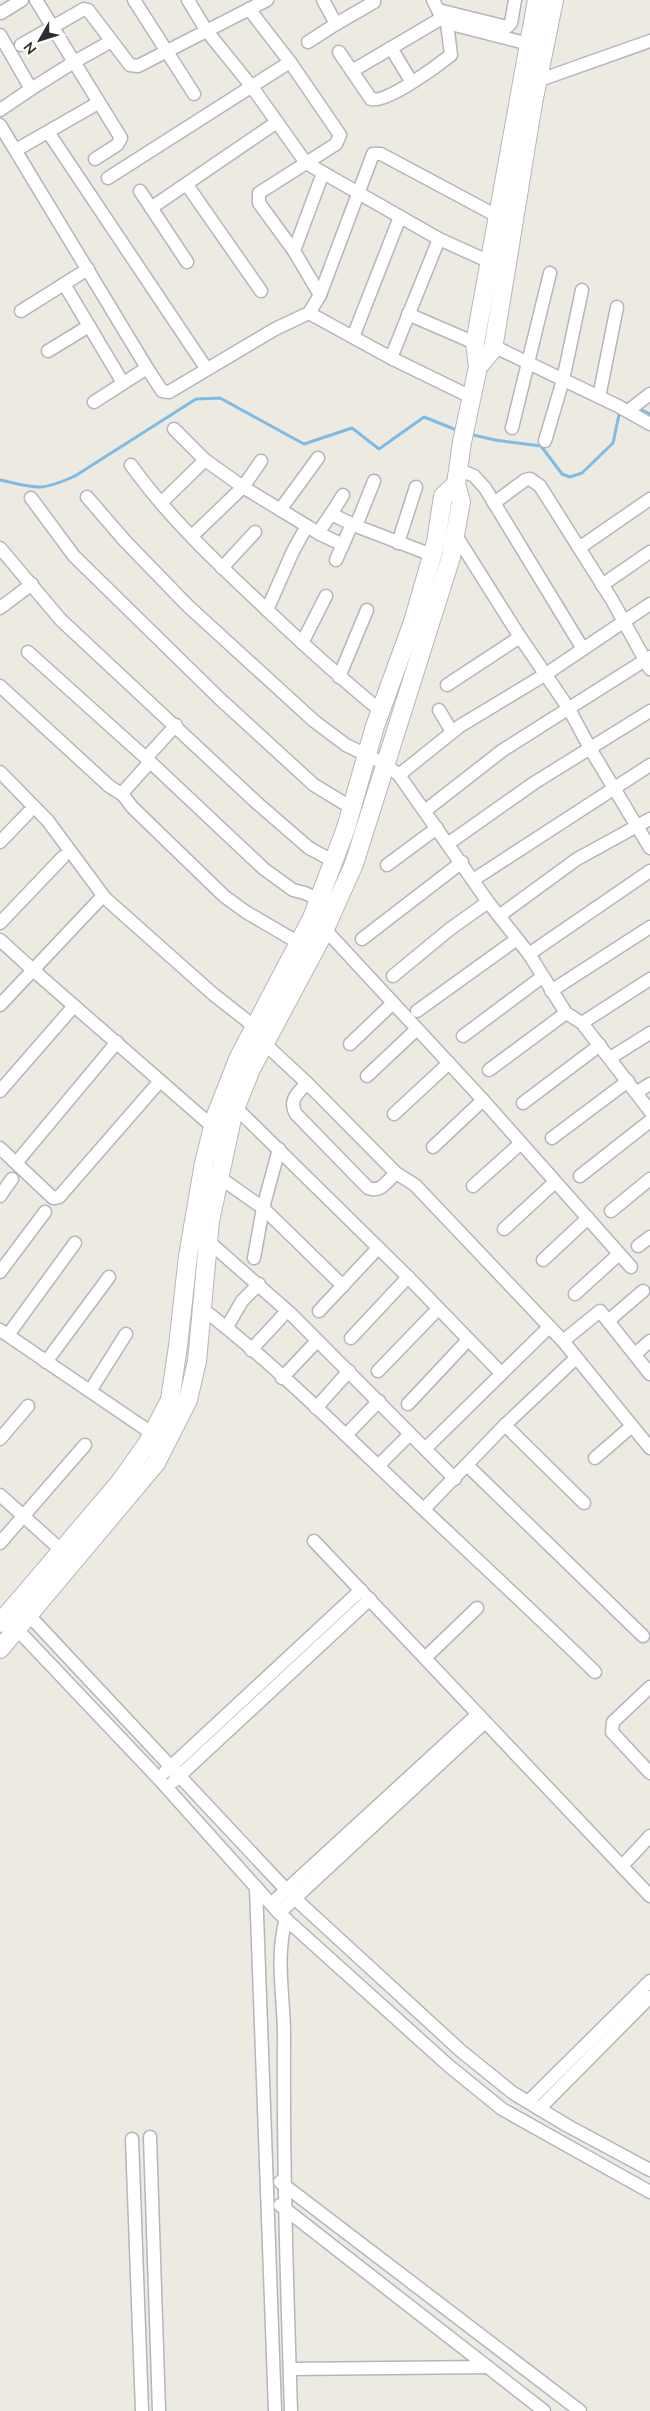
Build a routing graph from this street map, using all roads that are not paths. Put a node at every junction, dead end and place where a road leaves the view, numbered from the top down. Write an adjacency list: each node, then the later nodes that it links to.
1 (22, 0): 12 (street)
2 (36, 0): 15 (street)
3 (134, 0): 23 (street)
4 (188, 0): 16 (street)
5 (323, 0): 14 (street)
6 (515, 0): 13 (street)
7 (537, 0): 21 (main road)
8 (554, 0): 21 (main road)
9 (263, 1): 11 (street)
10 (375, 1): 14 (street)
11 (249, 8): 16 (street); 27 (street)
12 (1, 13)
13 (440, 13): 21 (street); 22 (street); 30 (street)
14 (336, 24): 19 (street)
15 (52, 27): 23 (street); 24 (street); 26 (street)
16 (206, 30): 23 (street); 31 (street)
17 (0, 35): 24 (street)
18 (650, 41): 29 (street)
19 (308, 42)
20 (108, 43): 26 (street)
21 (536, 46): 29 (main road)
22 (390, 48): 28 (street); 30 (street)
23 (166, 51): 33 (street)
24 (10, 52): 32 (street)
25 (339, 52): 28 (street)
26 (74, 62): 32 (street); 34 (street)
27 (290, 62): 31 (street); 41 (street)
28 (352, 70): 30 (street)
29 (530, 79): 48 (main road); 67 (main road)
30 (411, 81)
31 (252, 87): 36 (street); 43 (street)
32 (31, 89): 35 (street)
33 (194, 94)
34 (98, 103): 38 (street); 40 (street)
35 (0, 110)
36 (277, 122): 41 (street); 44 (street)
37 (0, 126): 39 (street)
38 (48, 132): 39 (street); 73 (street)
39 (16, 150): 54 (street)
40 (95, 159)
41 (306, 163): 42 (street); 51 (street)
42 (323, 173): 46 (street); 51 (street)
43 (108, 178)
44 (187, 185): 47 (street); 58 (street)
45 (140, 191): 47 (street)
46 (359, 194): 48 (street); 49 (street); 59 (street)
47 (151, 208): 52 (street)
48 (497, 216): 53 (main road)
49 (400, 217): 50 (street); 65 (street)
50 (439, 239): 53 (street); 63 (street)
51 (294, 251): 59 (street)
52 (187, 262)
53 (490, 262): 66 (main road)
54 (88, 269): 56 (street); 72 (street)
55 (550, 273): 70 (street)
56 (64, 284): 61 (street); 64 (street)
57 (582, 290): 74 (street)
58 (261, 291)
59 (320, 295): 62 (street)
60 (617, 307): 78 (street)
61 (21, 311)
62 (309, 313): 65 (street); 73 (street)
63 (408, 314): 66 (street); 69 (street)
64 (89, 326): 68 (street); 75 (street)
65 (353, 337): 69 (street)
66 (475, 343): 71 (main road)
67 (493, 346): 70 (street); 71 (main road)
68 (48, 351)
69 (391, 358): 77 (street)
70 (529, 362): 74 (street); 82 (street)
71 (478, 367): 77 (main road)
72 (148, 368): 73 (street); 75 (street)
73 (206, 368)
74 (564, 380): 78 (street); 84 (street)
75 (123, 383): 79 (street)
76 (650, 394): 80 (street)
77 (471, 397): 89 (main road)
78 (599, 397): 80 (street)
79 (94, 402)
80 (628, 408): 81 (street)
81 (650, 424)
82 (512, 428)
83 (174, 429): 86 (street)
84 (545, 441)
85 (318, 458): 99 (street)
86 (205, 460): 91 (street); 97 (street)
87 (261, 461): 91 (street)
88 (131, 465): 97 (street)
89 (457, 476): 98 (street); 105 (main road); 112 (main road)
90 (374, 481): 101 (street)
91 (243, 487): 99 (street); 106 (street)
92 (416, 487): 107 (street)
93 (343, 495): 100 (street)
94 (87, 497): 139 (street)
95 (31, 498): 147 (street)
96 (650, 499): 109 (street)
97 (161, 503): 106 (street)
98 (494, 503): 109 (street); 125 (street)
99 (280, 510): 102 (street)
100 (331, 514): 101 (street); 104 (street)
101 (354, 525): 107 (street); 108 (street)
102 (307, 526): 104 (street); 120 (street)
103 (255, 532): 114 (street)
104 (318, 533): 108 (street)
105 (455, 534): 123 (street); 141 (main road)
106 (192, 536): 114 (street)
107 (398, 543): 112 (street)
108 (343, 545): 113 (street)
109 (579, 548): 116 (street)
110 (1, 550): 115 (street)
111 (650, 552): 116 (street)
112 (432, 555): 134 (main road)
113 (336, 560)
114 (222, 568): 120 (street)
115 (32, 584): 119 (street); 136 (street)
116 (602, 585): 122 (street)
117 (326, 596): 124 (street)
118 (650, 604): 122 (street)
119 (0, 608)
120 (268, 610): 124 (street)
121 (366, 610): 129 (street)
122 (624, 622): 125 (street); 127 (street)
123 (520, 637): 128 (street); 130 (street)
124 (302, 643): 129 (street)
125 (583, 649): 128 (street)
126 (28, 652): 140 (street)
127 (648, 662): 132 (street)
128 (546, 674): 132 (street); 137 (street)
129 (339, 677): 134 (street)
130 (447, 685)
131 (0, 686): 146 (street)
132 (570, 709): 138 (street); 148 (street)
133 (439, 710): 137 (street)
134 (381, 711): 139 (main road)
135 (650, 711): 138 (street)
136 (176, 725): 140 (street); 157 (street)
137 (452, 732): 144 (street)
138 (590, 750): 145 (street); 154 (street)
139 (367, 755): 141 (street); 147 (main road)
140 (148, 760): 146 (street); 163 (street)
141 (385, 764): 144 (street); 167 (main road)
142 (650, 765): 145 (street)
143 (0, 772): 185 (street)
144 (399, 775): 148 (street)
145 (614, 790): 152 (street); 161 (street)
146 (123, 795): 172 (street)
147 (352, 808): 157 (main road)
148 (426, 810): 151 (street)
149 (28, 813): 153 (street)
150 (650, 819): 152 (street)
151 (437, 828): 154 (street); 159 (street)
152 (637, 828): 155 (street); 165 (street)
153 (0, 842)
154 (449, 843): 158 (street)
155 (650, 848)
156 (63, 858): 166 (street)
157 (333, 861): 163 (main road)
158 (462, 862): 161 (street); 169 (street)
159 (387, 865)
160 (650, 872): 173 (street)
161 (473, 880): 164 (street)
162 (100, 899): 174 (street)
163 (319, 900): 167 (main road)
164 (488, 902): 165 (street); 175 (street)
165 (499, 916): 170 (street)
166 (0, 924)
167 (319, 924): 172 (main road); 179 (street); 190 (main road)
168 (650, 927): 178 (street)
169 (362, 939)
170 (517, 939): 173 (street); 182 (street)
171 (0, 940): 174 (street)
172 (299, 943): 185 (main road)
173 (529, 954): 176 (street)
174 (33, 970): 180 (street); 181 (street)
175 (393, 976)
176 (542, 977): 178 (street); 188 (street)
177 (650, 979): 184 (street)
178 (551, 991): 183 (street)
179 (393, 1003): 186 (street); 191 (street)
180 (0, 1005)
181 (74, 1006): 189 (street); 201 (street)
182 (417, 1011)
183 (566, 1013): 184 (street); 195 (street)
184 (582, 1023): 192 (street)
185 (254, 1027): 204 (main road)
186 (418, 1029): 194 (street); 196 (street)
187 (650, 1033): 193 (street)
188 (463, 1036)
189 (117, 1042): 197 (street); 215 (street)
190 (265, 1044): 199 (street); 204 (main road)
191 (350, 1044)
192 (600, 1045): 193 (street); 205 (street)
193 (610, 1058): 198 (street)
194 (449, 1063): 203 (street); 207 (street)
195 (489, 1070)
196 (367, 1076)
197 (160, 1081): 209 (street); 215 (street)
198 (628, 1081): 202 (street); 210 (street)
199 (307, 1083): 216 (street); 216 (street)
200 (650, 1084): 202 (street)
201 (0, 1091)
202 (637, 1092): 206 (street)
203 (483, 1100): 211 (street); 212 (street)
204 (230, 1102): 209 (main road); 214 (street); 218 (main road)
205 (522, 1103)
206 (650, 1111)
207 (394, 1114)
208 (650, 1121): 217 (street)
209 (213, 1127): 275 (main road)
210 (552, 1138)
211 (521, 1143): 221 (street); 222 (street)
212 (433, 1147)
213 (0, 1148): 215 (street)
214 (278, 1149): 224 (street); 233 (street)
215 (16, 1163)
216 (396, 1173): 251 (street)
217 (580, 1176)
218 (219, 1177): 224 (street); 230 (main road)
219 (12, 1179): 223 (street)
220 (650, 1179): 225 (street)
221 (556, 1182): 227 (street); 228 (street)
222 (474, 1186)
223 (0, 1196)
224 (262, 1208): 235 (street); 242 (street)
225 (610, 1211)
226 (45, 1212): 238 (street)
227 (588, 1218): 234 (street); 236 (street)
228 (504, 1229)
229 (650, 1237): 232 (street)
230 (208, 1241): 241 (street); 245 (main road)
231 (75, 1243): 252 (street)
232 (638, 1246)
233 (378, 1248): 240 (street); 242 (street)
234 (619, 1254): 237 (street); 244 (street)
235 (254, 1258)
236 (543, 1260)
237 (630, 1267)
238 (0, 1272)
239 (109, 1277): 262 (street)
240 (408, 1278): 246 (street); 254 (street)
241 (259, 1284): 247 (street); 250 (street)
242 (343, 1286): 248 (street)
243 (643, 1291): 249 (street)
244 (575, 1294)
245 (200, 1307): 250 (street); 296 (main road)
246 (438, 1309): 255 (street); 263 (street)
247 (287, 1310): 256 (street); 259 (street)
248 (319, 1311)
249 (608, 1321): 257 (street); 260 (street)
250 (227, 1327): 259 (street)
251 (549, 1327): 257 (street); 265 (street)
252 (4, 1332): 262 (street)
253 (126, 1334): 268 (street)
254 (351, 1338)
255 (468, 1340): 265 (street); 270 (street)
256 (317, 1341): 264 (street); 267 (street)
257 (563, 1341): 261 (street)
258 (650, 1341): 260 (street)
259 (251, 1350): 267 (street)
260 (636, 1354): 266 (street)
261 (576, 1358): 273 (street); 274 (street)
262 (46, 1362): 268 (street)
263 (378, 1371)
264 (349, 1372): 269 (street); 272 (street)
265 (501, 1373): 281 (street)
266 (650, 1374)
267 (282, 1378): 272 (street)
268 (90, 1391): 275 (street)
269 (379, 1401): 276 (street); 277 (street)
270 (408, 1404)
271 (28, 1406): 278 (street)
272 (316, 1408): 277 (street)
273 (505, 1425): 283 (street); 287 (street)
274 (632, 1426): 280 (street); 282 (street)
275 (153, 1434): 292 (main road)
276 (410, 1434): 281 (street); 284 (street)
277 (346, 1435): 284 (street)
278 (0, 1439)
279 (86, 1445): 289 (street)
280 (650, 1448)
281 (424, 1449): 285 (street)
282 (595, 1458)
283 (467, 1465): 285 (street); 298 (street)
284 (378, 1466): 288 (street)
285 (455, 1479): 288 (street)
286 (0, 1495): 289 (street)
287 (584, 1503)
288 (424, 1509): 300 (street)
289 (24, 1515): 291 (street); 292 (street)
290 (314, 1541): 293 (street)
291 (0, 1544)
292 (61, 1550): 296 (main road)
293 (361, 1590): 294 (street); 304 (street)
294 (370, 1599): 299 (street); 304 (street)
295 (477, 1608): 299 (street)
296 (23, 1609): 297 (main road); 304 (street)
297 (5, 1631): 305 (street)
298 (643, 1636)
299 (425, 1658): 302 (street)
300 (595, 1672)
301 (650, 1687): 303 (street)
302 (482, 1718): 307 (street); 309 (street)
303 (649, 1769)
304 (175, 1771): 305 (street); 309 (street)
305 (163, 1784): 308 (street)
306 (650, 1836): 307 (street)
307 (622, 1866): 310 (street)
308 (256, 1887): 311 (street); 318 (street)
309 (290, 1894): 311 (street); 314 (street)
310 (650, 1896)
311 (279, 1912): 319 (street); 320 (street)
312 (650, 1981): 314 (street)
313 (650, 1997): 314 (street)
314 (534, 2106): 317 (street)
315 (150, 2137): 326 (street)
316 (132, 2139): 325 (street)
317 (650, 2170)
318 (267, 2174): 319 (street); 321 (street)
319 (284, 2184): 322 (street); 330 (street)
320 (650, 2192)
321 (268, 2196): 322 (street); 327 (street)
322 (284, 2207): 323 (street); 324 (street)
323 (488, 2367): 324 (street); 329 (street)
324 (290, 2369): 328 (street)
325 (142, 2411)
326 (159, 2411)
327 (275, 2411)
328 (292, 2411)
329 (544, 2411)
330 (580, 2411)

